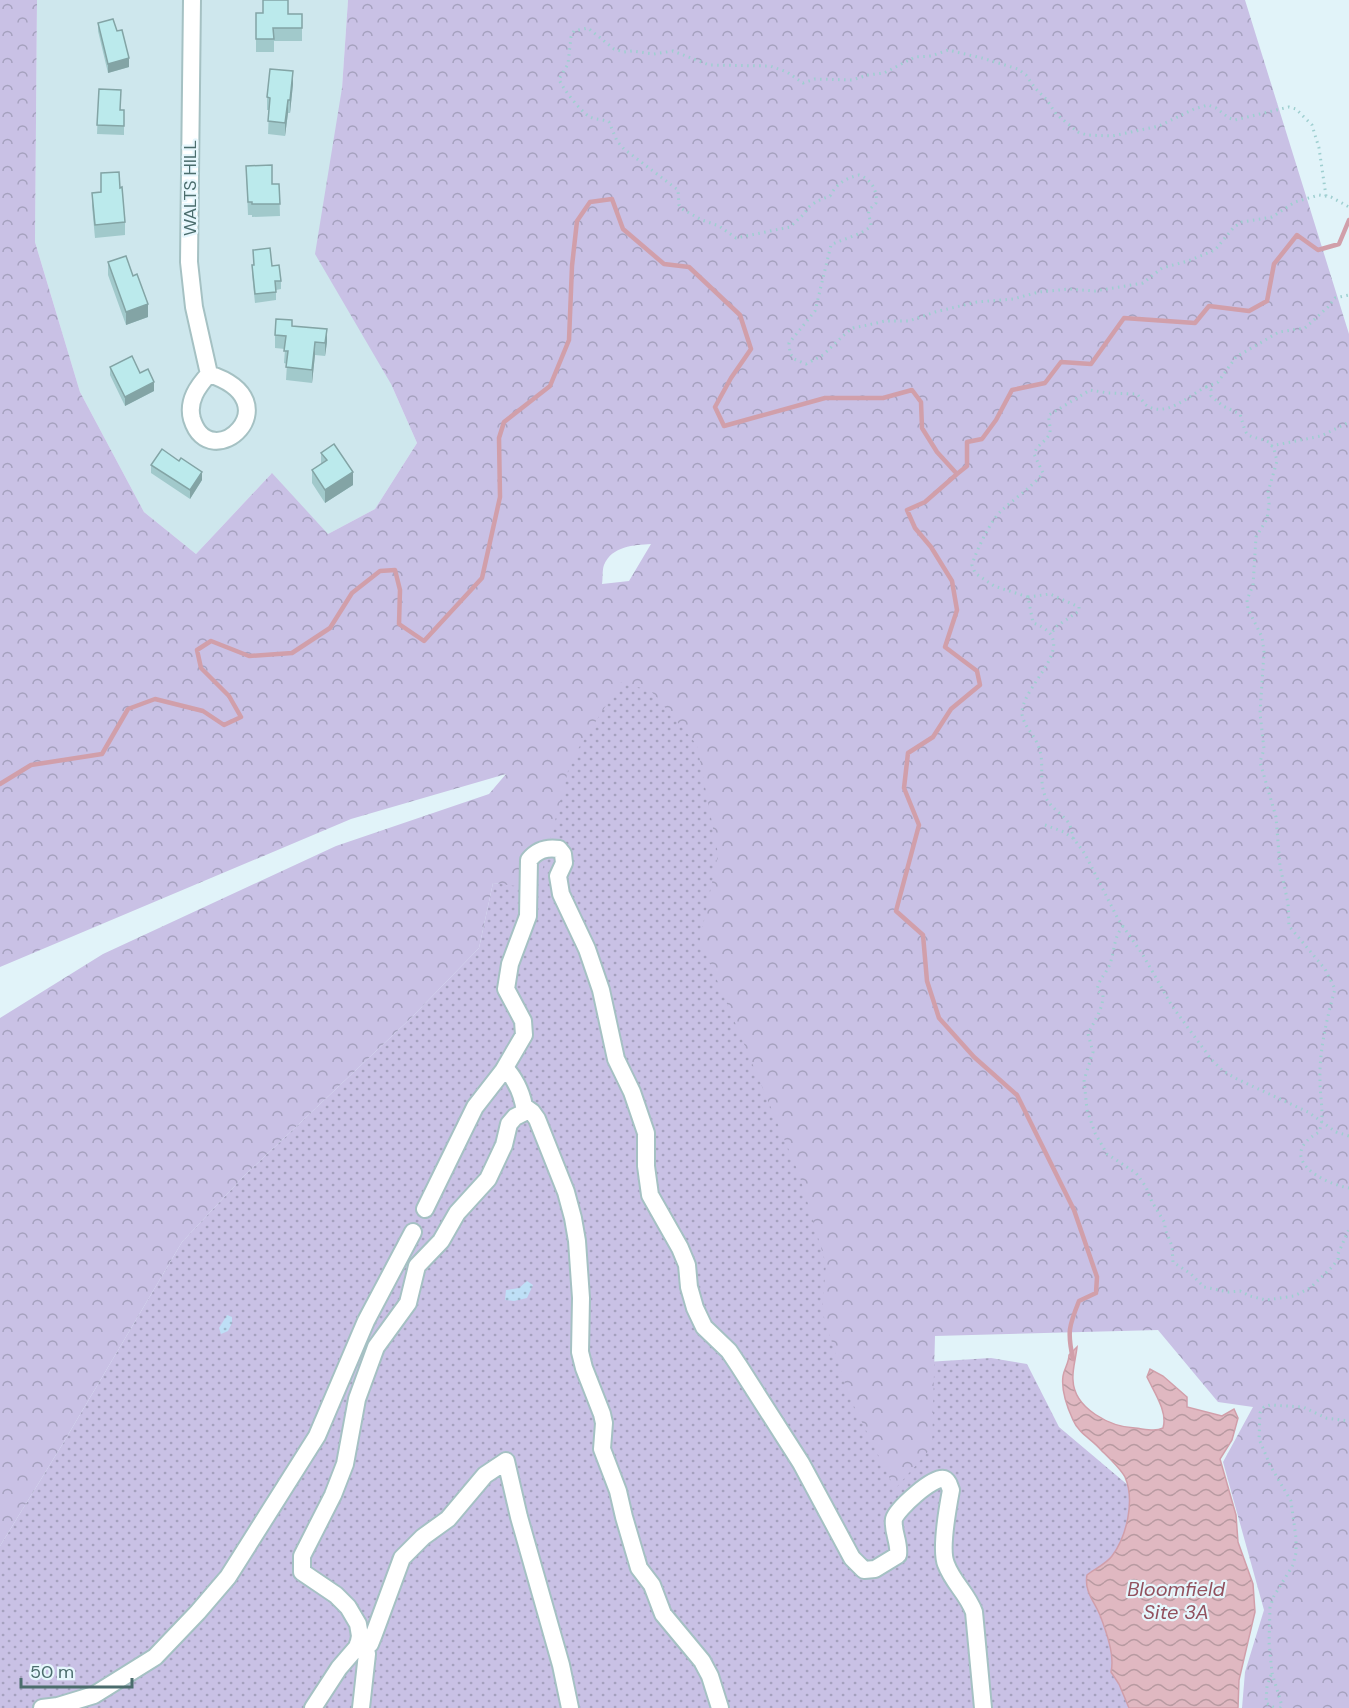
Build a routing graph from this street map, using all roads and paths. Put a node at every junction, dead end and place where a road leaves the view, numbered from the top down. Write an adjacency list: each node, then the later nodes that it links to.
1 (192, 0): 5 (street, WALTS HILL)
2 (1326, 196): 2 (path); 3 (path)
3 (1349, 207)
4 (1349, 295): 6 (path)
5 (209, 374)
6 (1206, 387): 8 (path); 9 (path)
7 (1349, 422): 8 (path)
8 (1271, 446): 16 (path)
9 (1028, 597): 10 (path); 10 (path)
10 (1050, 635): 12 (path)
11 (1045, 825): 12 (path)
12 (1074, 839): 13 (path)
13 (1123, 926): 16 (path); 20 (path)
14 (503, 1071): 15 (street); 19 (street); 30 (street)
15 (525, 1107): 23 (street); 29 (street)
16 (1323, 1122): 17 (path); 18 (path)
17 (1349, 1136)
18 (1349, 1188)
19 (425, 1209)
20 (1349, 1229)
21 (413, 1232): 25 (street)
22 (1349, 1421): 24 (path)
23 (362, 1646): 26 (street); 27 (street); 28 (street)
24 (1272, 1673): 31 (path); 32 (path)
25 (42, 1708)
26 (313, 1708)
27 (361, 1708)
28 (570, 1708)
29 (720, 1708)
30 (983, 1708)
31 (1275, 1708)
32 (1280, 1708)

